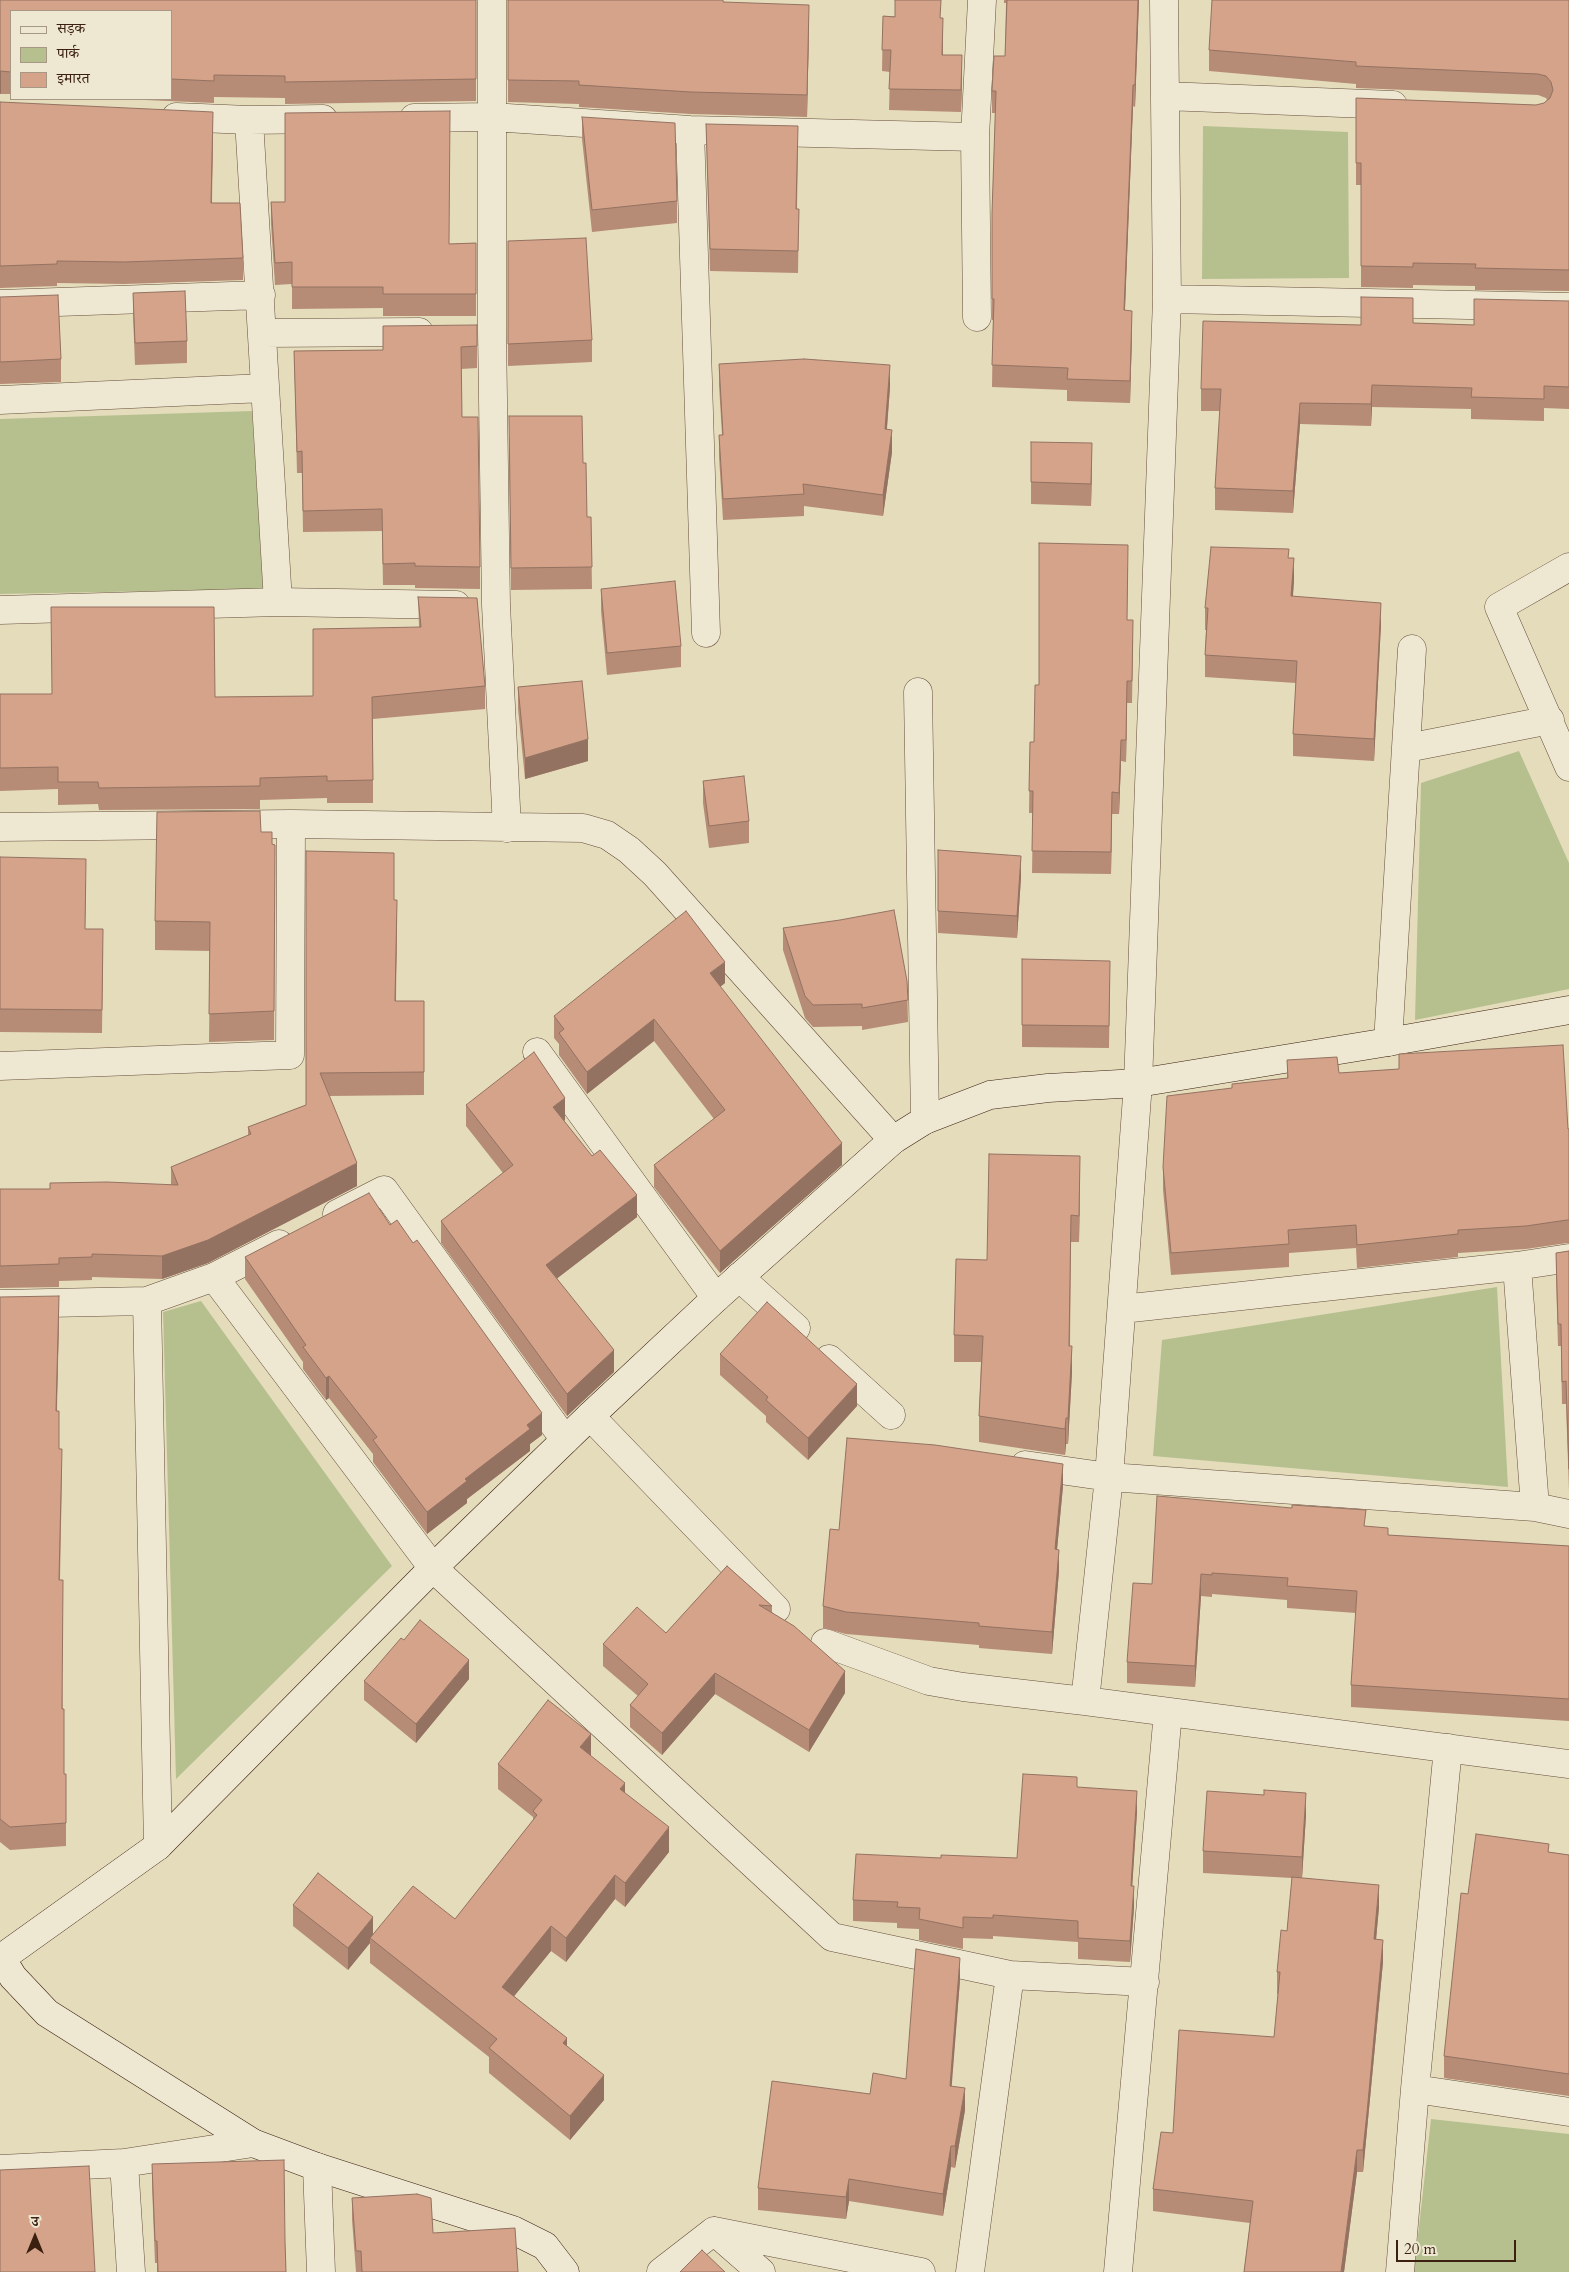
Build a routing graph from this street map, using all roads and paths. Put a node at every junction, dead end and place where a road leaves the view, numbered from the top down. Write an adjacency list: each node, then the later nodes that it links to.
1 (492, 0): 7 (street)
2 (982, 0): 12 (street)
3 (1164, 0): 4 (street)
4 (1165, 96): 5 (street); 14 (street)
5 (1419, 106)
6 (150, 116): 10 (street)
7 (492, 117): 8 (street); 11 (street); 18 (street)
8 (385, 118)
9 (346, 119): 10 (street)
10 (249, 120): 13 (street)
11 (690, 130): 12 (street); 26 (street)
12 (975, 137): 17 (street)
13 (261, 295): 15 (street); 19 (street)
14 (1167, 299): 16 (street); 39 (street)
15 (0, 304)
16 (1569, 306)
17 (978, 317)
18 (492, 331): 19 (street); 24 (street)
19 (263, 333): 20 (street)
20 (264, 388): 21 (street); 23 (street)
21 (0, 400)
22 (1569, 567): 29 (street)
23 (278, 602): 24 (street); 25 (street)
24 (496, 605): 34 (street)
25 (0, 610)
26 (706, 633)
27 (1412, 649): 30 (street)
28 (918, 692): 40 (street)
29 (1550, 720): 30 (street); 31 (street)
30 (1407, 748): 36 (street)
31 (1567, 757)
32 (291, 824): 33 (street); 34 (street); 38 (street)
33 (0, 828)
34 (507, 828): 41 (street)
35 (1569, 1010): 36 (street)
36 (1388, 1042): 39 (street)
37 (537, 1052): 46 (street)
38 (0, 1066)
39 (1138, 1083): 40 (street); 49 (street)
40 (926, 1120): 41 (street)
41 (893, 1140): 45 (street)
42 (1569, 1258): 43 (street)
43 (1517, 1266): 49 (street); 55 (street)
44 (214, 1277): 47 (street); 52 (street); 57 (street)
45 (739, 1277): 46 (street); 50 (street)
46 (716, 1298): 51 (street)
47 (147, 1301): 48 (street); 64 (street)
48 (0, 1304)
49 (1122, 1308): 54 (street)
50 (891, 1414)
51 (590, 1416): 52 (street); 58 (street)
52 (565, 1440): 57 (street)
53 (1004, 1462): 54 (street)
54 (1109, 1478): 55 (street); 60 (street)
55 (1535, 1507): 56 (street)
56 (1569, 1514)
57 (433, 1568): 64 (street); 66 (street)
58 (776, 1609)
59 (825, 1643): 60 (street)
60 (1085, 1701): 61 (street)
61 (1168, 1712): 62 (street); 67 (street)
62 (1448, 1748): 63 (street); 68 (street)
63 (1569, 1764)
64 (158, 1846): 65 (street)
65 (0, 1958): 70 (street)
66 (1010, 1975): 67 (street); 81 (street)
67 (1145, 1982): 82 (street)
68 (1414, 2089): 69 (street); 83 (street)
69 (1569, 2112)
70 (253, 2143): 71 (street); 72 (street)
71 (124, 2163): 73 (street); 75 (street)
72 (317, 2167): 76 (street); 77 (street)
73 (0, 2169)
74 (714, 2231): 78 (street); 79 (street); 80 (street)
75 (131, 2272)
76 (321, 2272)
77 (565, 2272)
78 (661, 2272)
79 (761, 2272)
80 (921, 2272)
81 (970, 2272)
82 (1118, 2272)
83 (1400, 2272)

